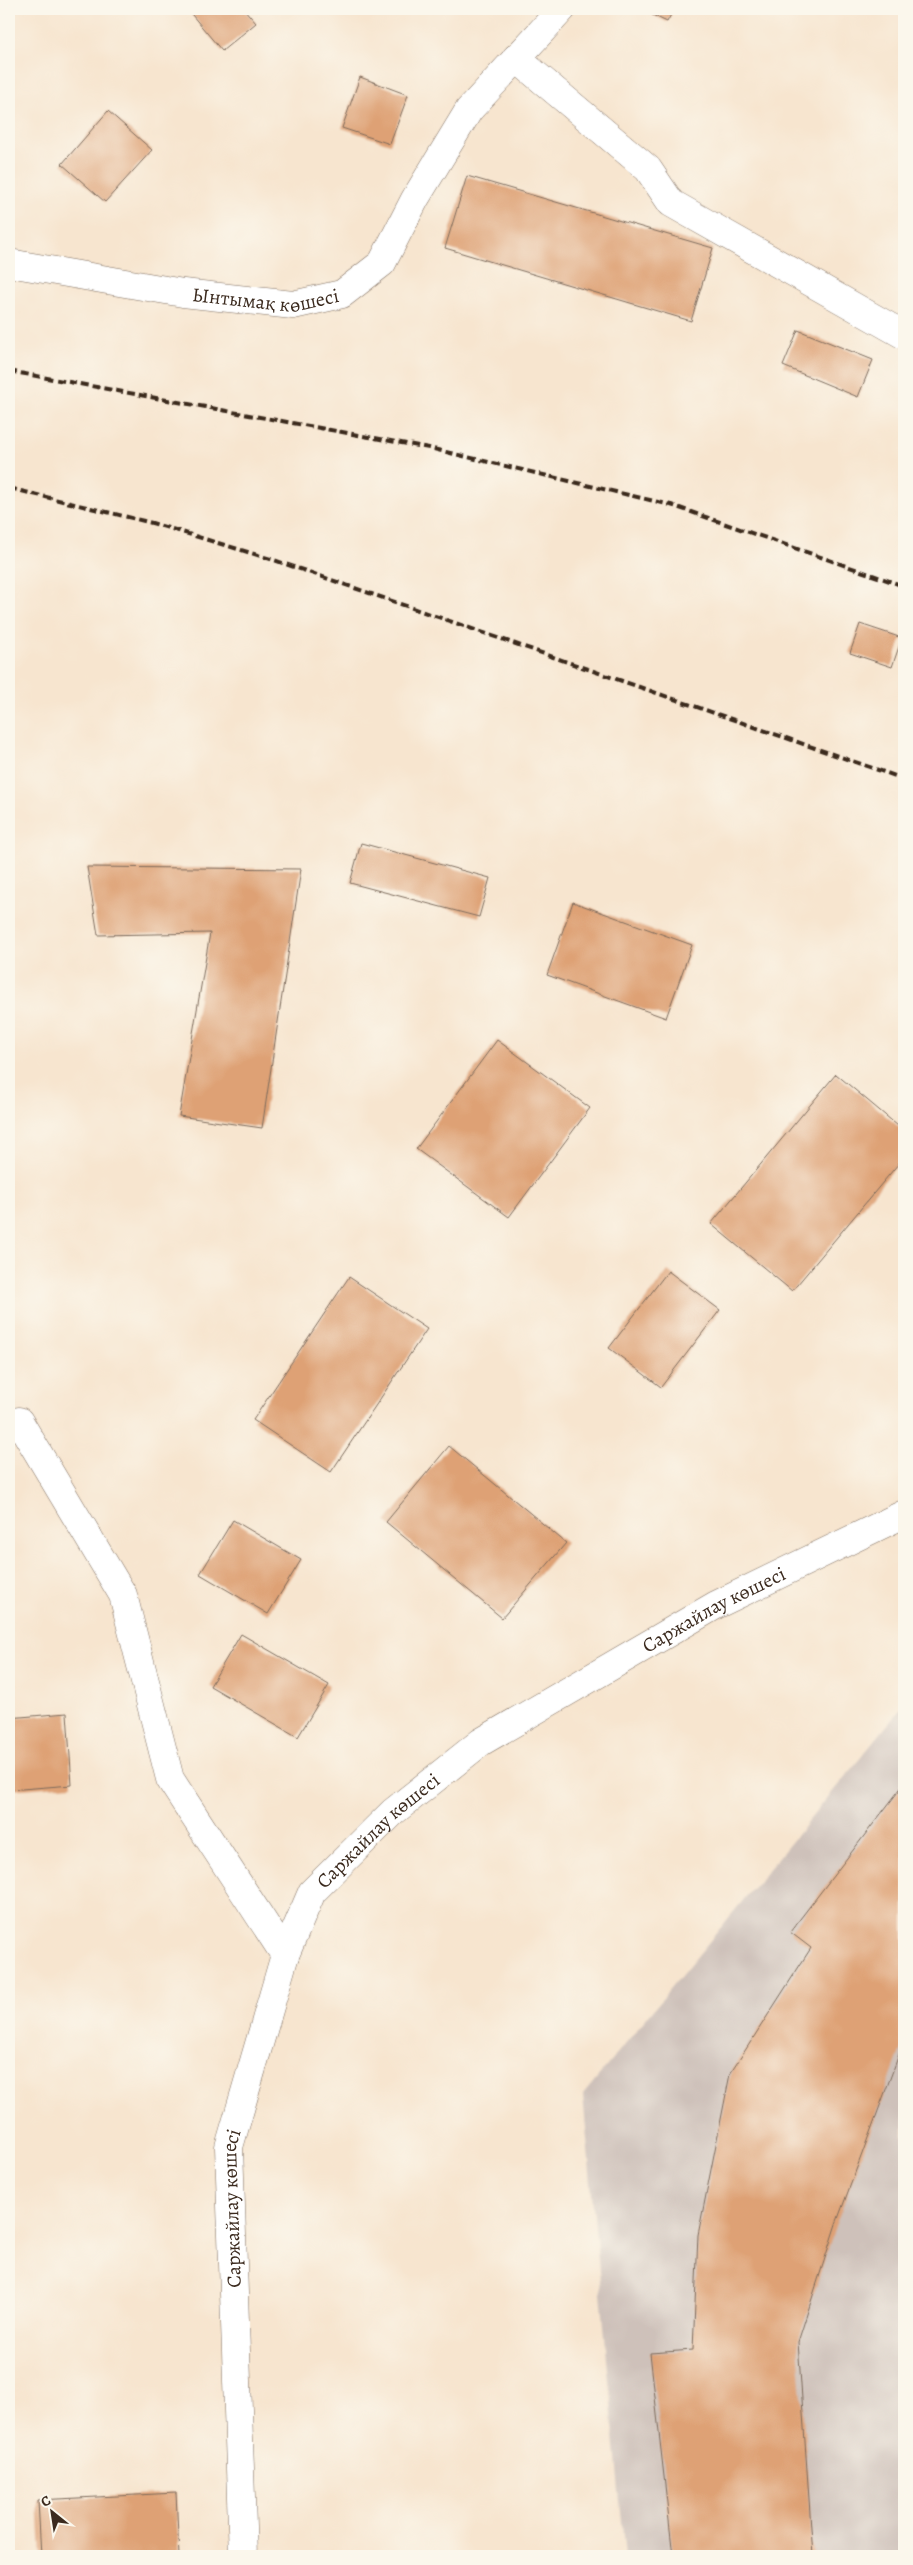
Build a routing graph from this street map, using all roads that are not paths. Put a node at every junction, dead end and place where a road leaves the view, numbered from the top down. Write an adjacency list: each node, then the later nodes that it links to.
1 (562, 9): 2 (street, Ынтымақ көшесі)
2 (516, 58): 3 (street, Ынтымақ көшесі); 4 (street)
3 (9, 262)
4 (904, 335)
5 (19, 1422): 7 (street)
6 (904, 1514): 7 (street, Саржайлау көшесі)
7 (285, 1956): 8 (street, Саржайлау көшесі)
8 (243, 2556)

